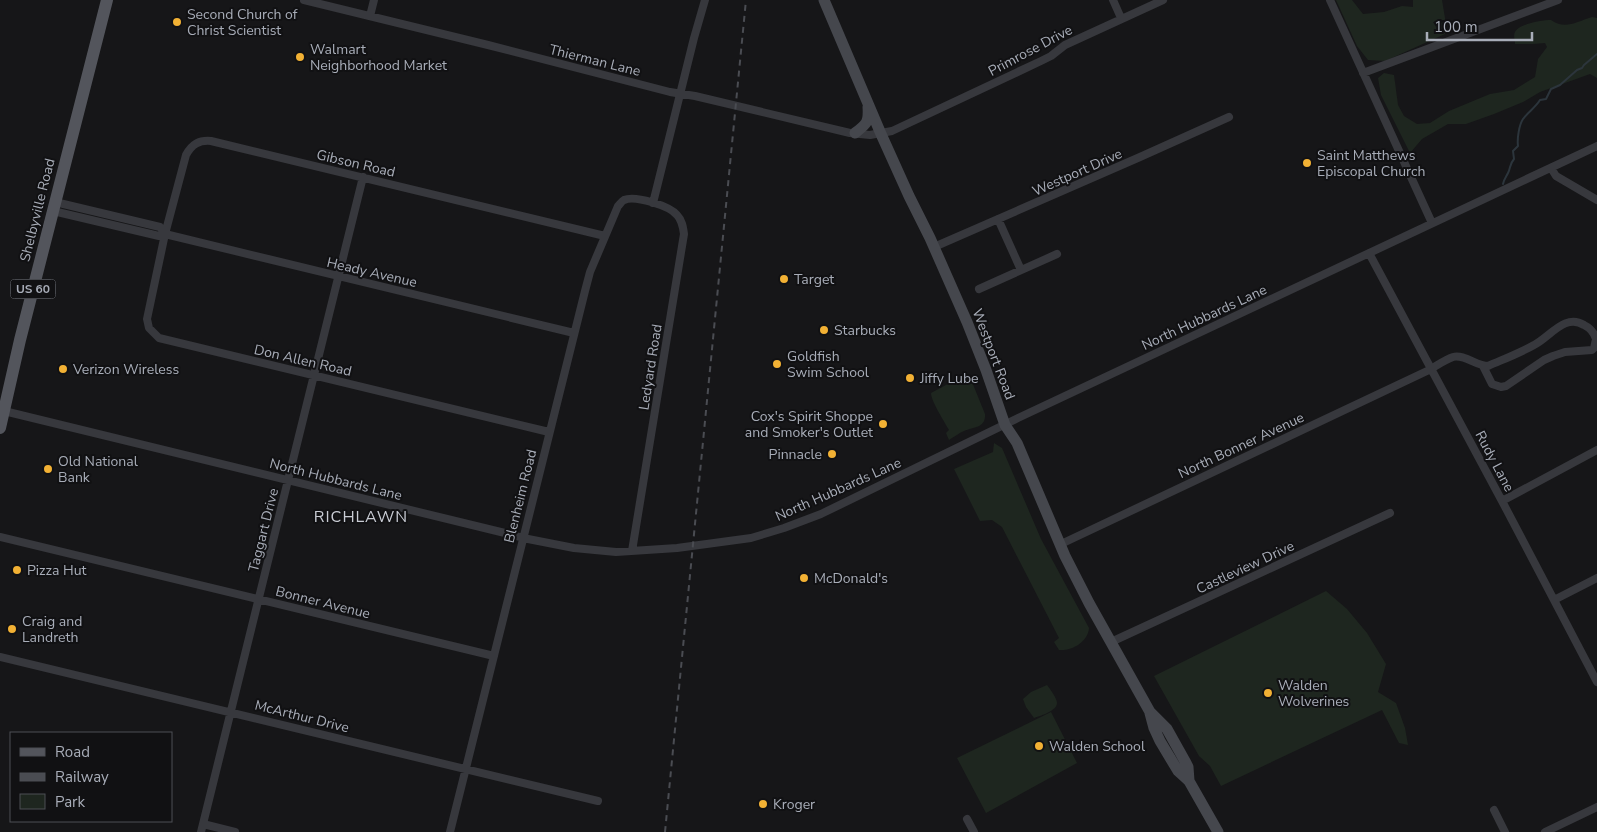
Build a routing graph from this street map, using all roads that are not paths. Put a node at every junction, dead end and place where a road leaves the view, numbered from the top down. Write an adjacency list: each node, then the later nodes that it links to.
1 (107, 0): 23 (main road, Shelbyville Road / US 60)
2 (304, 0): 10 (street, Thierman Lane)
3 (374, 0): 10 (street)
4 (705, 0): 13 (street)
5 (824, 0): 14 (main road, Westport Road)
6 (1113, 0): 11 (street)
7 (1163, 0): 11 (street, Primrose Drive)
8 (1330, 0): 12 (street)
9 (1558, 0): 12 (street)
10 (370, 16): 13 (street, Thierman Lane)
11 (1121, 18): 17 (street, Primrose Drive)
12 (1363, 73): 25 (street)
13 (680, 93): 16 (street, Thierman Lane); 22 (street)
14 (868, 105): 16 (main road); 17 (main road, Westport Road)
15 (1229, 117): 24 (street, Westport Drive)
16 (855, 134): 17 (street, Thierman Lane)
17 (881, 134): 28 (main road, Westport Road)
18 (1597, 146): 19 (street, North Hubbards Lane)
19 (1551, 168): 21 (street); 25 (street, North Hubbards Lane)
20 (363, 177): 26 (street, Gibson Road); 27 (street, Gibson Road); 32 (street, Taggart Drive)
21 (1597, 200)
22 (653, 203): 27 (street, Blenheim Road); 49 (street, Ledyard Road)
23 (54, 207): 26 (street, Heady Avenue); 38 (main road, Shelbyville Road / US 60)
24 (998, 219): 28 (street, Westport Drive); 31 (street)
25 (1432, 224): 29 (street, North Hubbards Lane)
26 (165, 234): 32 (street, Heady Avenue); 37 (street, Don Allen Road)
27 (605, 236): 34 (street, Blenheim Road)
28 (934, 247): 39 (main road, Westport Road)
29 (1369, 253): 36 (street, Rudy Lane); 39 (street, North Hubbards Lane)
30 (1057, 254): 31 (street)
31 (1021, 270): 33 (street)
32 (338, 276): 34 (street, Heady Avenue); 37 (street, Taggart Drive)
33 (979, 289)
34 (574, 333): 41 (street, Blenheim Road)
35 (1483, 366): 35 (street); 36 (street, North Bonner Avenue)
36 (1431, 369): 44 (street, Rudy Lane); 48 (street, North Bonner Avenue)
37 (314, 376): 41 (street, Don Allen Road); 43 (street, Taggart Drive)
38 (4, 411): 40 (main road, Shelbyville Road / US 60); 43 (street, North Hubbards Lane)
39 (1005, 425): 48 (main road, Westport Road); 49 (street, North Hubbards Lane)
40 (0, 428)
41 (549, 432): 47 (street, Blenheim Road)
42 (1597, 450): 44 (street)
43 (288, 481): 47 (street, North Hubbards Lane); 51 (street, Taggart Drive)
44 (1502, 501): 52 (street, Rudy Lane)
45 (1390, 512): 53 (street, Castleview Drive)
46 (0, 537): 51 (street, Bonner Avenue)
47 (523, 538): 49 (street, North Hubbards Lane); 54 (street, Blenheim Road)
48 (1060, 544): 53 (main road, Westport Road)
49 (632, 551)
50 (1597, 578): 52 (street)
51 (258, 599): 54 (street, Bonner Avenue); 57 (street, Taggart Drive)
52 (1554, 600): 56 (street, Rudy Lane)
53 (1111, 642): 67 (main road, Westport Road)
54 (494, 656): 58 (street, Blenheim Road)
55 (0, 657): 57 (street, McArthur Drive)
56 (1597, 682)
57 (231, 712): 58 (street, McArthur Drive); 63 (street, Taggart Drive)
58 (466, 768): 59 (street, McArthur Drive); 65 (street, Blenheim Road)
59 (598, 801)
60 (1597, 807): 69 (street)
61 (1494, 810): 68 (street)
62 (967, 820): 66 (street)
63 (202, 828): 64 (street)
64 (235, 832)
65 (450, 832)
66 (974, 832)
67 (1218, 832)
68 (1505, 832)
69 (1545, 832)

